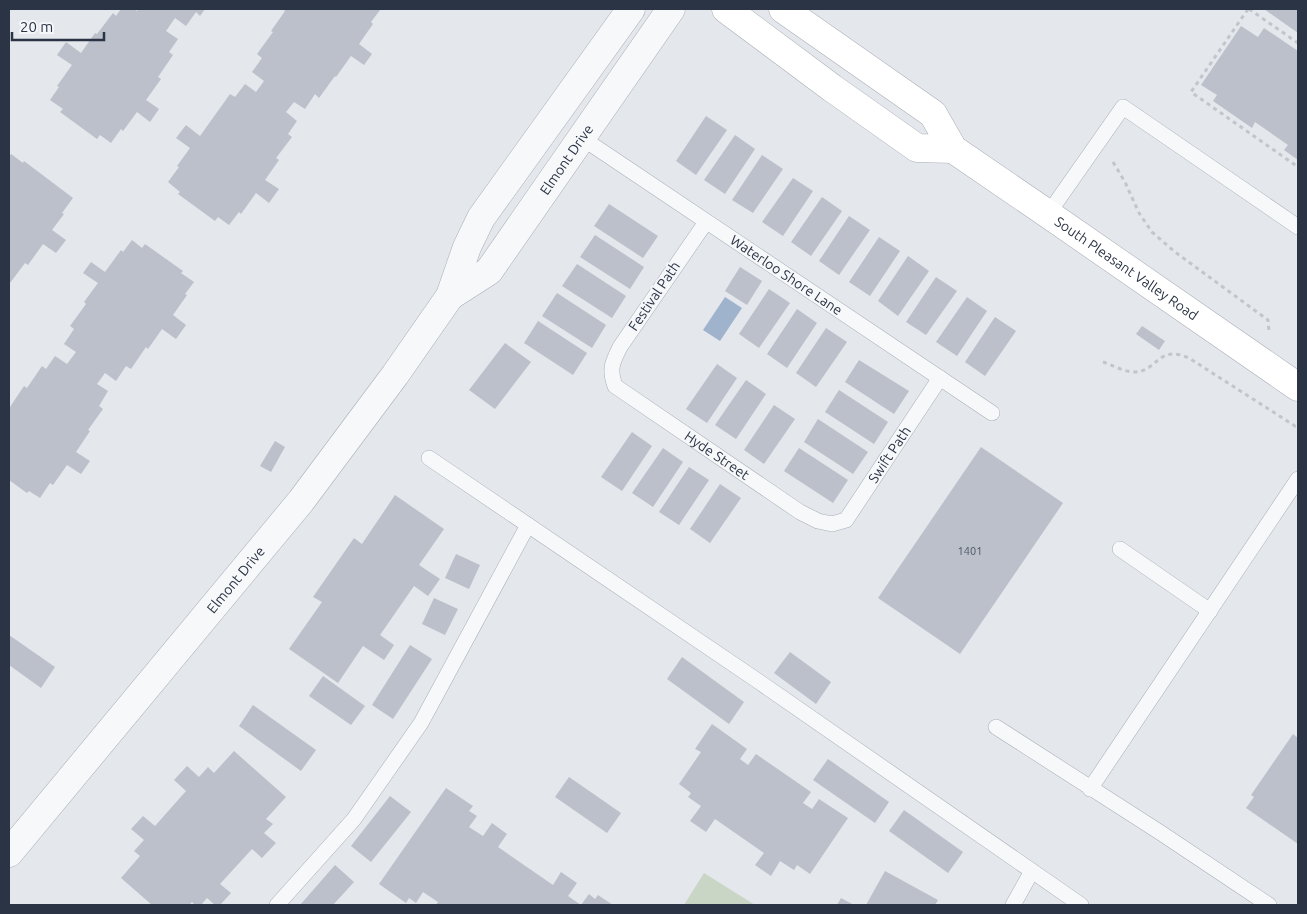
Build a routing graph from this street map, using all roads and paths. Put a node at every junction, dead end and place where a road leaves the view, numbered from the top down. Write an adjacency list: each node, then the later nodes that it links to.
1 (631, 9): 12 (street, Elmont Drive)
2 (671, 9): 7 (street, Elmont Drive)
3 (726, 9): 8 (main road)
4 (783, 9): 8 (main road, South Pleasant Valley Road)
5 (1249, 9): 6 (path); 10 (path)
6 (1298, 43)
7 (582, 138): 13 (lane, Waterloo Shore Lane); 15 (street, Elmont Drive)
8 (953, 150): 11 (main road, South Pleasant Valley Road)
9 (1112, 160): 18 (path)
10 (1298, 168)
11 (1048, 214): 14 (lane); 18 (main road, South Pleasant Valley Road)
12 (481, 218): 15 (street); 16 (street, Elmont Drive)
13 (706, 222): 19 (lane, Festival Path); 20 (lane, Waterloo Shore Lane)
14 (1298, 227)
15 (504, 250): 16 (street, Elmont Drive)
16 (450, 296): 32 (street, Elmont Drive)
17 (1103, 362): 23 (path)
18 (1270, 368): 21 (main road, South Pleasant Valley Road)
19 (611, 374): 26 (lane, Hyde Street)
20 (940, 378): 22 (lane, Waterloo Shore Lane); 26 (lane, Swift Path)
21 (1298, 387)
22 (992, 413)
23 (1298, 425)
24 (429, 458): 27 (lane)
25 (1298, 479): 29 (lane)
26 (832, 524)
27 (528, 525): 33 (lane); 34 (lane)
28 (1120, 549): 29 (lane)
29 (1210, 611): 31 (lane)
30 (996, 727): 31 (lane)
31 (1090, 789): 37 (lane)
32 (9, 853)
33 (1032, 871): 35 (lane); 36 (lane)
34 (277, 905)
35 (1013, 905)
36 (1081, 905)
37 (1269, 905)

